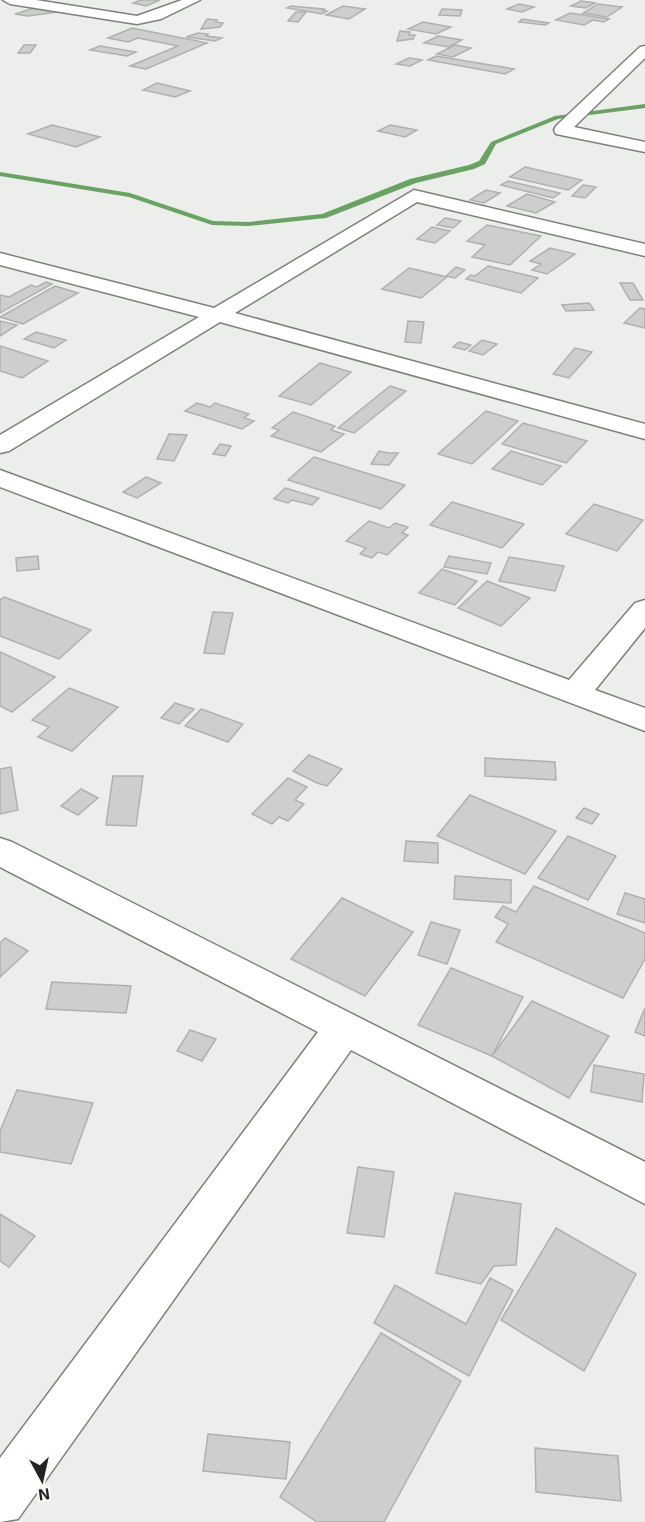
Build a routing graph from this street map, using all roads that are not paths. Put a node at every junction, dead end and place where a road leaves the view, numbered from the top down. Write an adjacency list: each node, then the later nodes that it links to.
1 (10, 0): 2 (street)
2 (193, 0)
3 (645, 50): 4 (street)
4 (645, 147)
5 (645, 250): 7 (street)
6 (0, 259): 7 (street)
7 (218, 315): 8 (street); 9 (street)
8 (645, 432)
9 (0, 446)
10 (0, 478): 12 (street)
11 (645, 609): 12 (street)
12 (575, 694): 13 (street)
13 (645, 720)
14 (0, 851): 15 (street)
15 (345, 1027): 16 (street); 17 (street)
16 (645, 1184)
17 (0, 1501)

